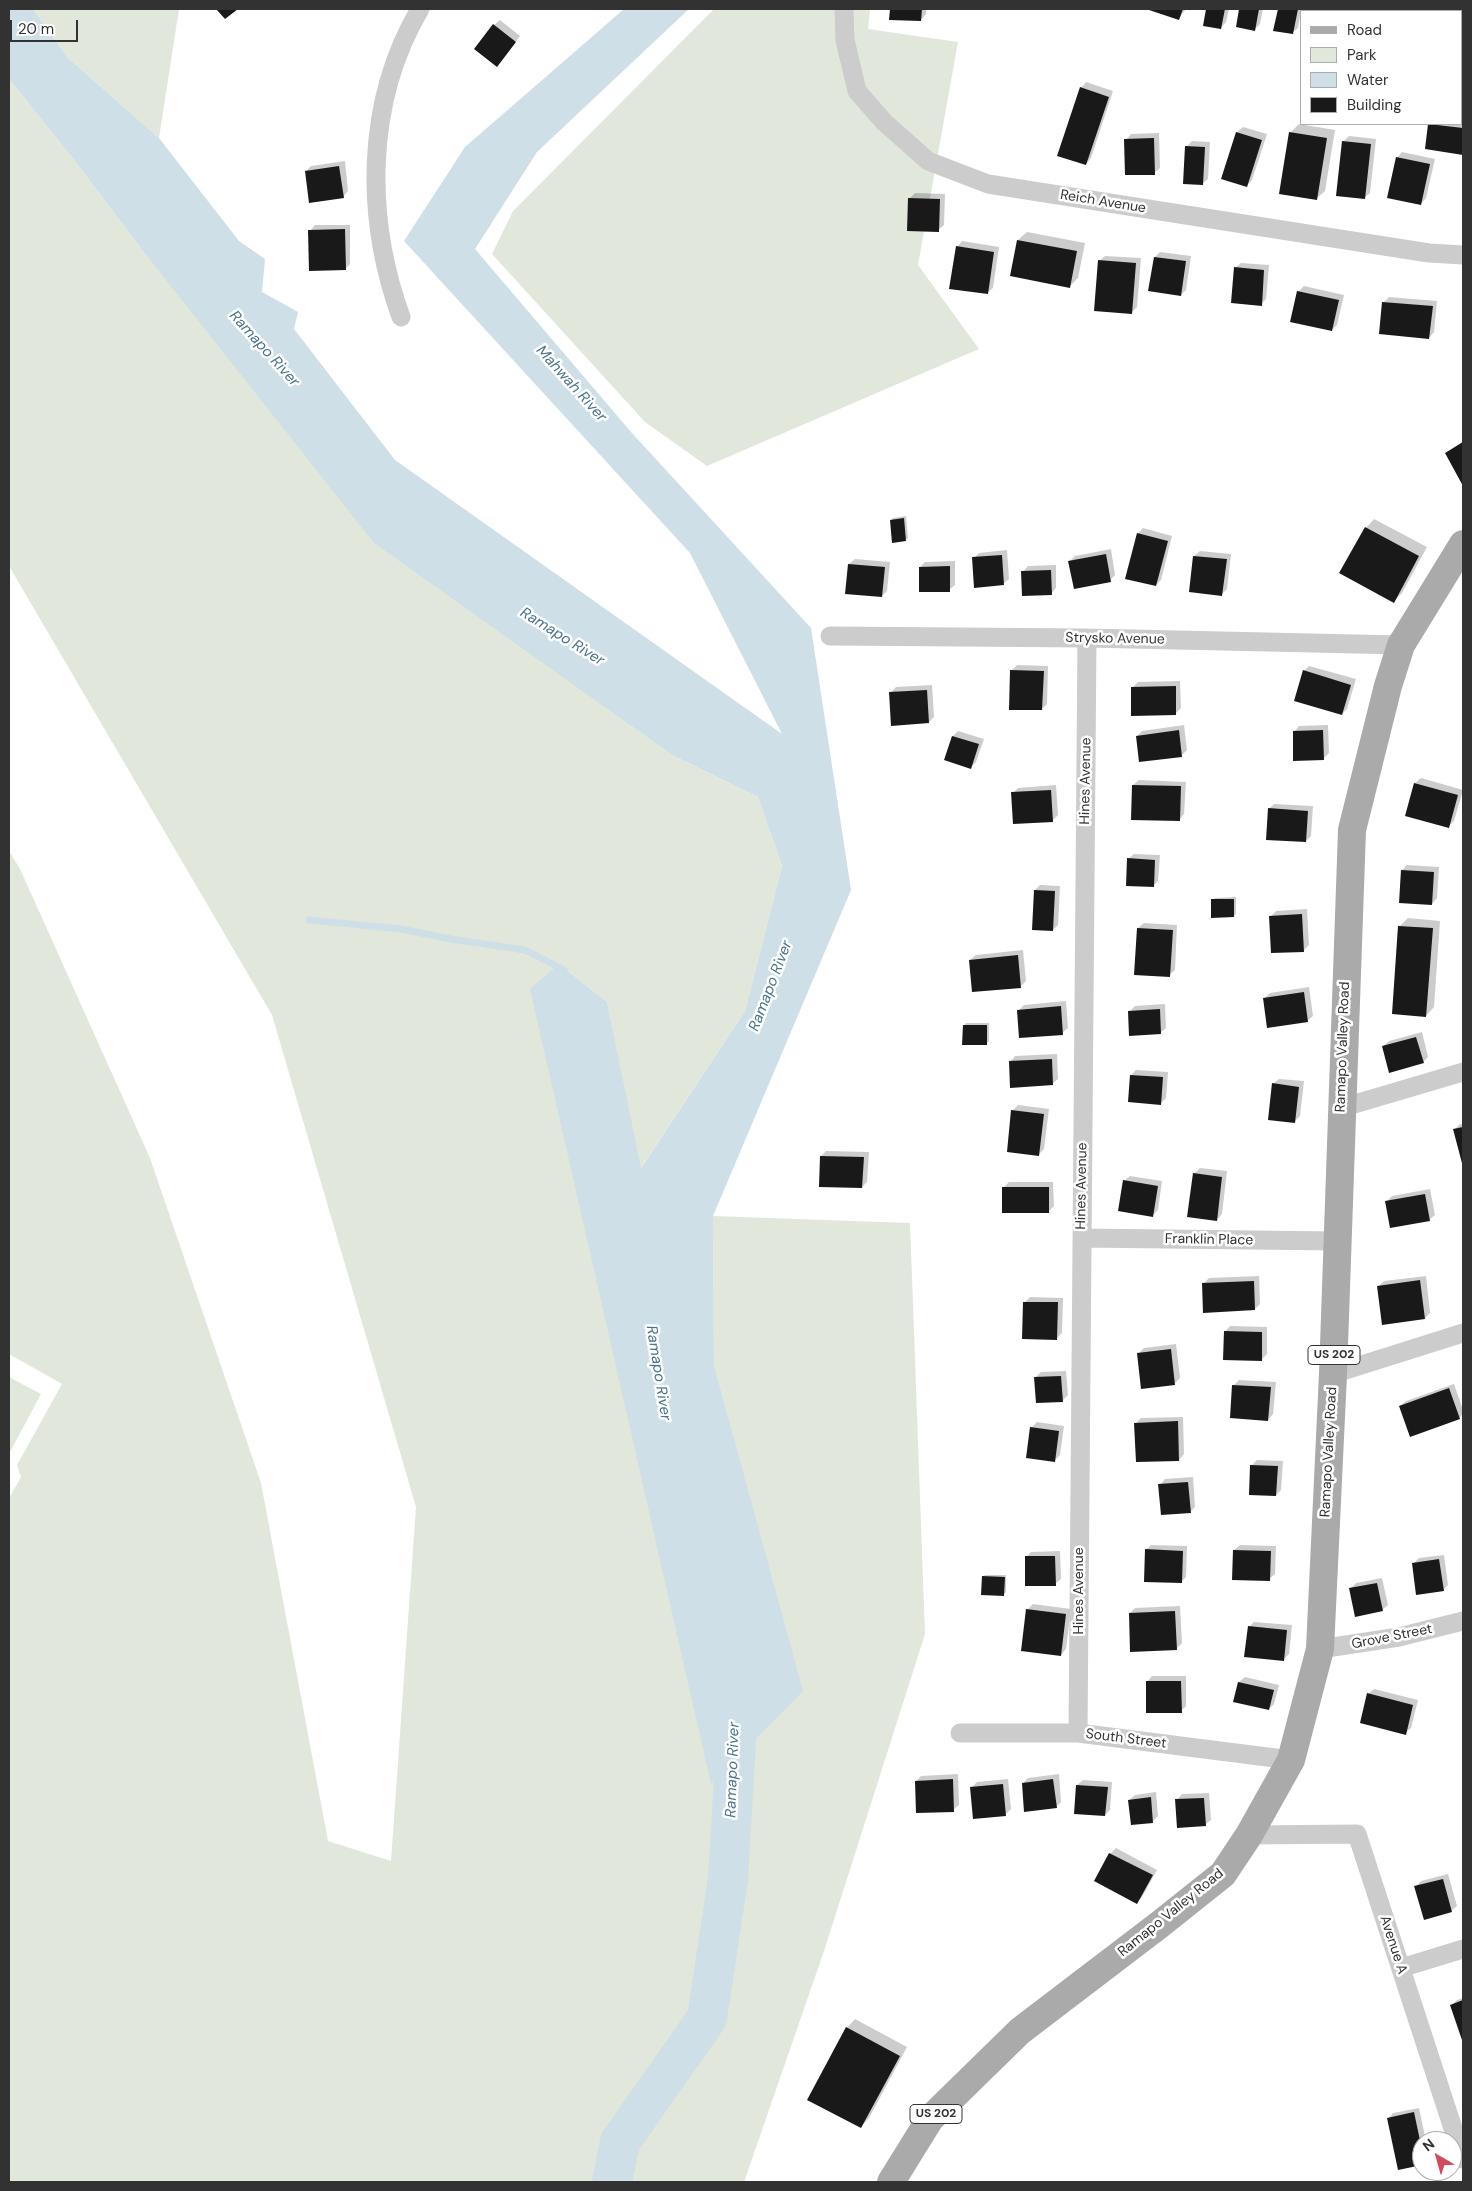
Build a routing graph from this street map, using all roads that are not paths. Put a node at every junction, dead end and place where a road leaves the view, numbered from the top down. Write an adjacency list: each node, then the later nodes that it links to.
1 (420, 9): 4 (street)
2 (844, 9): 3 (street, Reich Avenue)
3 (1463, 255)
4 (401, 317)
5 (1463, 544): 8 (main road, Ramapo Valley Road / US 202)
6 (830, 636): 7 (street, Strysko Avenue)
7 (1088, 638): 8 (street, Strysko Avenue); 11 (street, Hines Avenue)
8 (1401, 645): 10 (main road, Ramapo Valley Road / US 202)
9 (1463, 1072): 10 (street)
10 (1341, 1108): 12 (main road, Ramapo Valley Road / US 202)
11 (1082, 1238): 12 (street, Franklin Place); 18 (street, Hines Avenue)
12 (1337, 1242): 14 (main road, Ramapo Valley Road / US 202)
13 (1463, 1332): 14 (street)
14 (1333, 1374): 16 (main road, Ramapo Valley Road / US 202)
15 (1463, 1621): 16 (street, Grove Street)
16 (1320, 1650): 19 (main road, Ramapo Valley Road / US 202)
17 (960, 1733): 18 (street, South Street)
18 (1078, 1734): 19 (street, South Street)
19 (1291, 1760): 20 (main road, Ramapo Valley Road / US 202)
20 (1248, 1835): 22 (street, Avenue A); 24 (main road, Ramapo Valley Road / US 202)
21 (1463, 1949): 22 (street)
22 (1401, 1968): 23 (street, Avenue A)
23 (1463, 2159)
24 (891, 2182)

